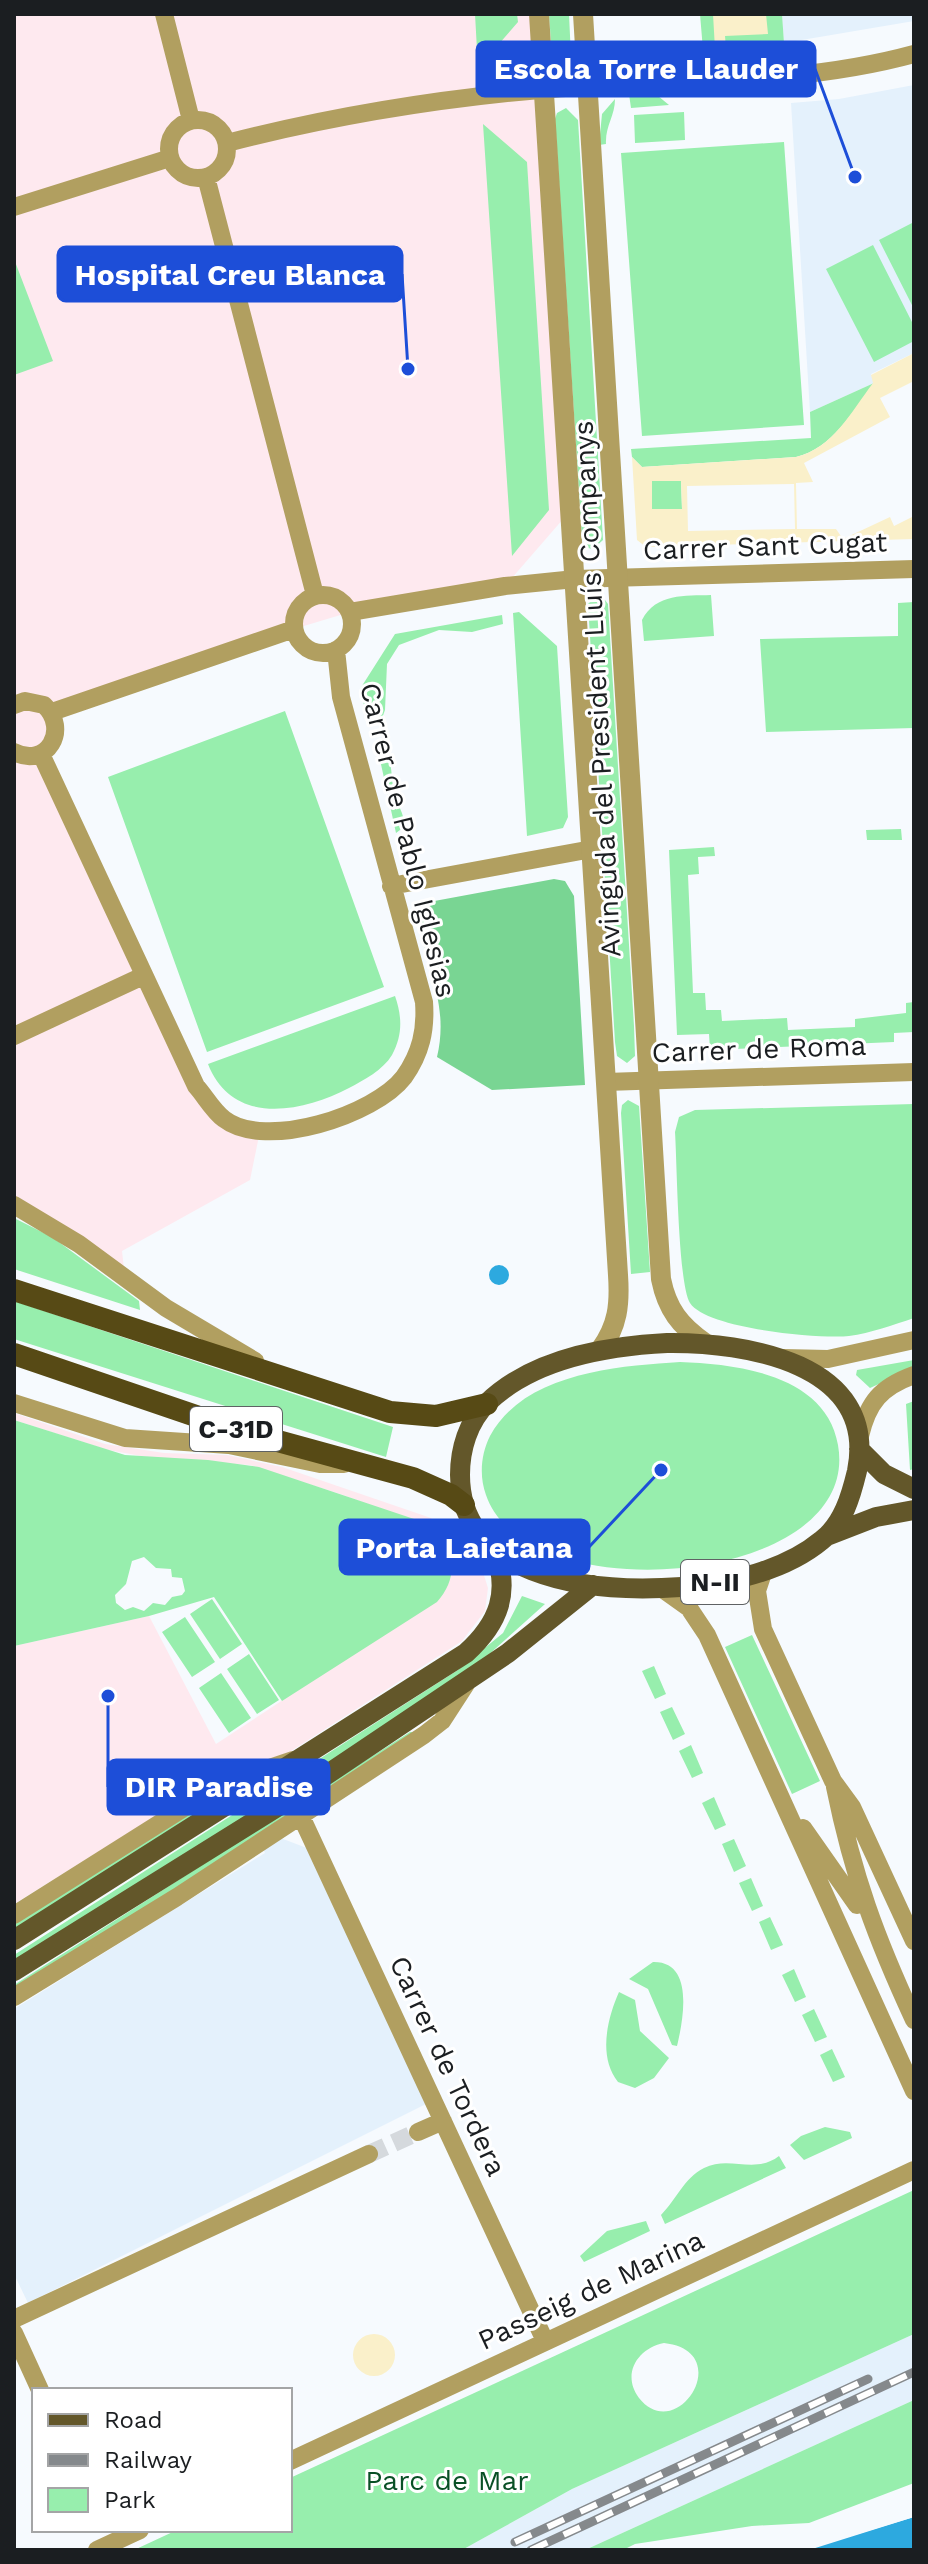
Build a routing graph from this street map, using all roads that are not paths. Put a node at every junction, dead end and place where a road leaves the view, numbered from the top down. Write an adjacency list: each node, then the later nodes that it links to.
1 (164, 14): 7 (street)
2 (539, 14): 6 (street, Avinguda del President Lluís Companys)
3 (583, 14): 5 (street, Avinguda del President Lluís Companys)
4 (914, 54): 5 (street)
5 (588, 87): 6 (street); 13 (street, Avinguda del President Lluís Companys)
6 (543, 90): 8 (street); 14 (street, Avinguda del President Lluís Companys)
7 (191, 120): 8 (street); 9 (street)
8 (227, 143): 10 (street)
9 (170, 158): 10 (street); 11 (street)
10 (206, 177): 15 (street)
11 (14, 207)
12 (914, 569): 13 (street, Carrer Sant Cugat)
13 (618, 578): 14 (street, Carrer Sant Cugat); 28 (street, Avinguda del President Lluís Companys)
14 (575, 579): 16 (street, Carrer Sant Cugat); 23 (street, Avinguda del President Lluís Companys)
15 (315, 595): 16 (street); 17 (street)
16 (350, 612): 18 (street)
17 (294, 629): 18 (street); 20 (street)
18 (336, 650): 24 (street, Carrer de Pablo Iglesias)
19 (14, 705): 20 (street)
20 (52, 712): 22 (street)
21 (14, 752): 22 (street)
22 (41, 754): 25 (street)
23 (592, 849): 24 (street); 29 (street, Avinguda del President Lluís Companys)
24 (391, 886): 25 (street, Carrer de Pablo Iglesias)
25 (143, 976): 26 (street)
26 (14, 1036)
27 (914, 1072): 28 (street, Carrer de Roma)
28 (649, 1080): 29 (street, Carrer de Roma); 33 (street, Avinguda del President Lluís Companys)
29 (606, 1082): 34 (street, Avinguda del President Lluís Companys)
30 (14, 1205): 38 (street)
31 (14, 1290): 38 (highway, C-31D)
32 (914, 1340): 36 (street)
33 (705, 1343): 34 (main road, N-II); 36 (main road, N-II)
34 (600, 1350): 40 (main road, N-II)
35 (14, 1354): 42 (highway, C-31D)
36 (782, 1357): 41 (main road, N-II)
37 (914, 1375): 41 (street)
38 (292, 1382): 40 (highway, C-31D)
39 (14, 1403): 42 (street)
40 (487, 1404): 44 (main road, N-II)
41 (860, 1442): 43 (main road); 46 (main road, N-II)
42 (359, 1464): 44 (highway)
43 (914, 1489)
44 (464, 1505): 47 (main road, N-II)
45 (914, 1510): 46 (main road)
46 (827, 1536): 48 (main road, N-II)
47 (494, 1549): 49 (main road, N-II); 52 (main road)
48 (764, 1570): 50 (main road, N-II); 53 (street)
49 (593, 1585): 50 (main road, N-II); 51 (main road)
50 (661, 1588): 54 (street)
51 (469, 1680): 55 (street); 61 (main road)
52 (303, 1757): 56 (street); 59 (main road)
53 (833, 1781): 57 (street); 58 (street)
54 (784, 1803): 58 (street); 64 (street)
55 (300, 1814): 62 (street); 65 (street, Carrer de Tordera)
56 (14, 1915)
57 (909, 1915): 60 (street)
58 (875, 1935): 63 (street)
59 (14, 1940)
60 (914, 1941)
61 (14, 1971)
62 (14, 1997)
63 (914, 2020)
64 (914, 2091)
65 (443, 2121): 66 (street); 71 (street, Carrer de Tordera)
66 (418, 2132)
67 (369, 2154): 69 (street)
68 (914, 2170): 71 (street, Passeig de Marina)
69 (14, 2319)
70 (14, 2333): 72 (street)
71 (545, 2341): 73 (street, Passeig de Marina)
72 (39, 2388)
73 (292, 2460)
74 (133, 2532): 75 (street)
75 (104, 2541)

